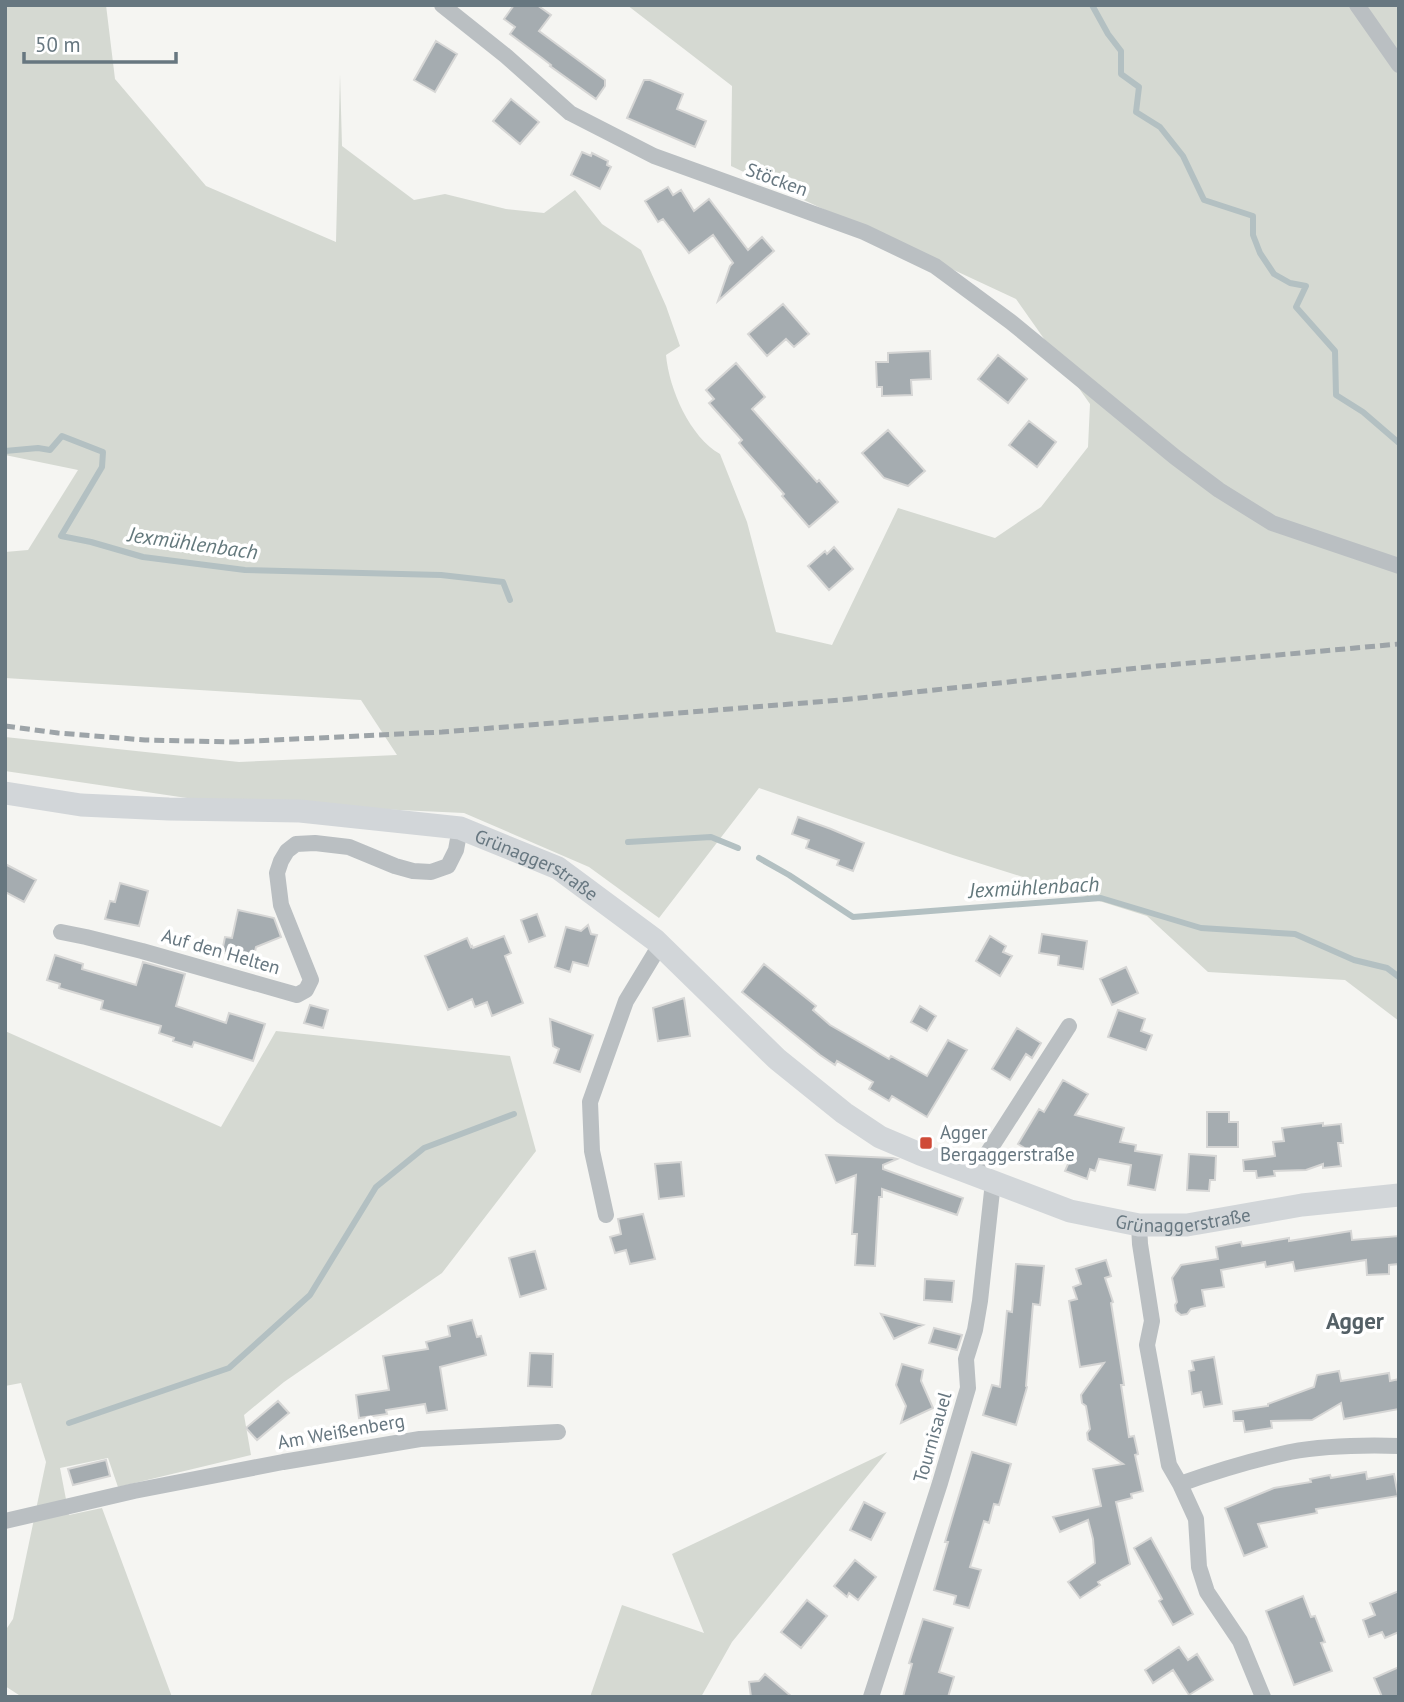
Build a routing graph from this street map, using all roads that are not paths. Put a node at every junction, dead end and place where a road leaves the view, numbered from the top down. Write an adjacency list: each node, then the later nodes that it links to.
1 (442, 5): 4 (street, Stöcken)
2 (1357, 5): 3 (street)
3 (1399, 65)
4 (1399, 566)
5 (5, 793): 6 (street, Grünaggerstraße)
6 (460, 828): 7 (street, Auf den Helten); 8 (street, Grünaggerstraße)
7 (61, 932)
8 (660, 945): 10 (street, Grünaggerstraße); 12 (street)
9 (1069, 1026): 10 (street)
10 (983, 1178): 13 (street, Grünaggerstraße); 18 (street, Tournisauel)
11 (1399, 1195): 13 (street, Grünaggerstraße)
12 (606, 1215)
13 (1139, 1224): 16 (street)
14 (558, 1432): 17 (street, Am Weißenberg)
15 (1399, 1446): 16 (street)
16 (1180, 1483): 19 (street)
17 (5, 1521)
18 (870, 1697)
19 (1263, 1697)

